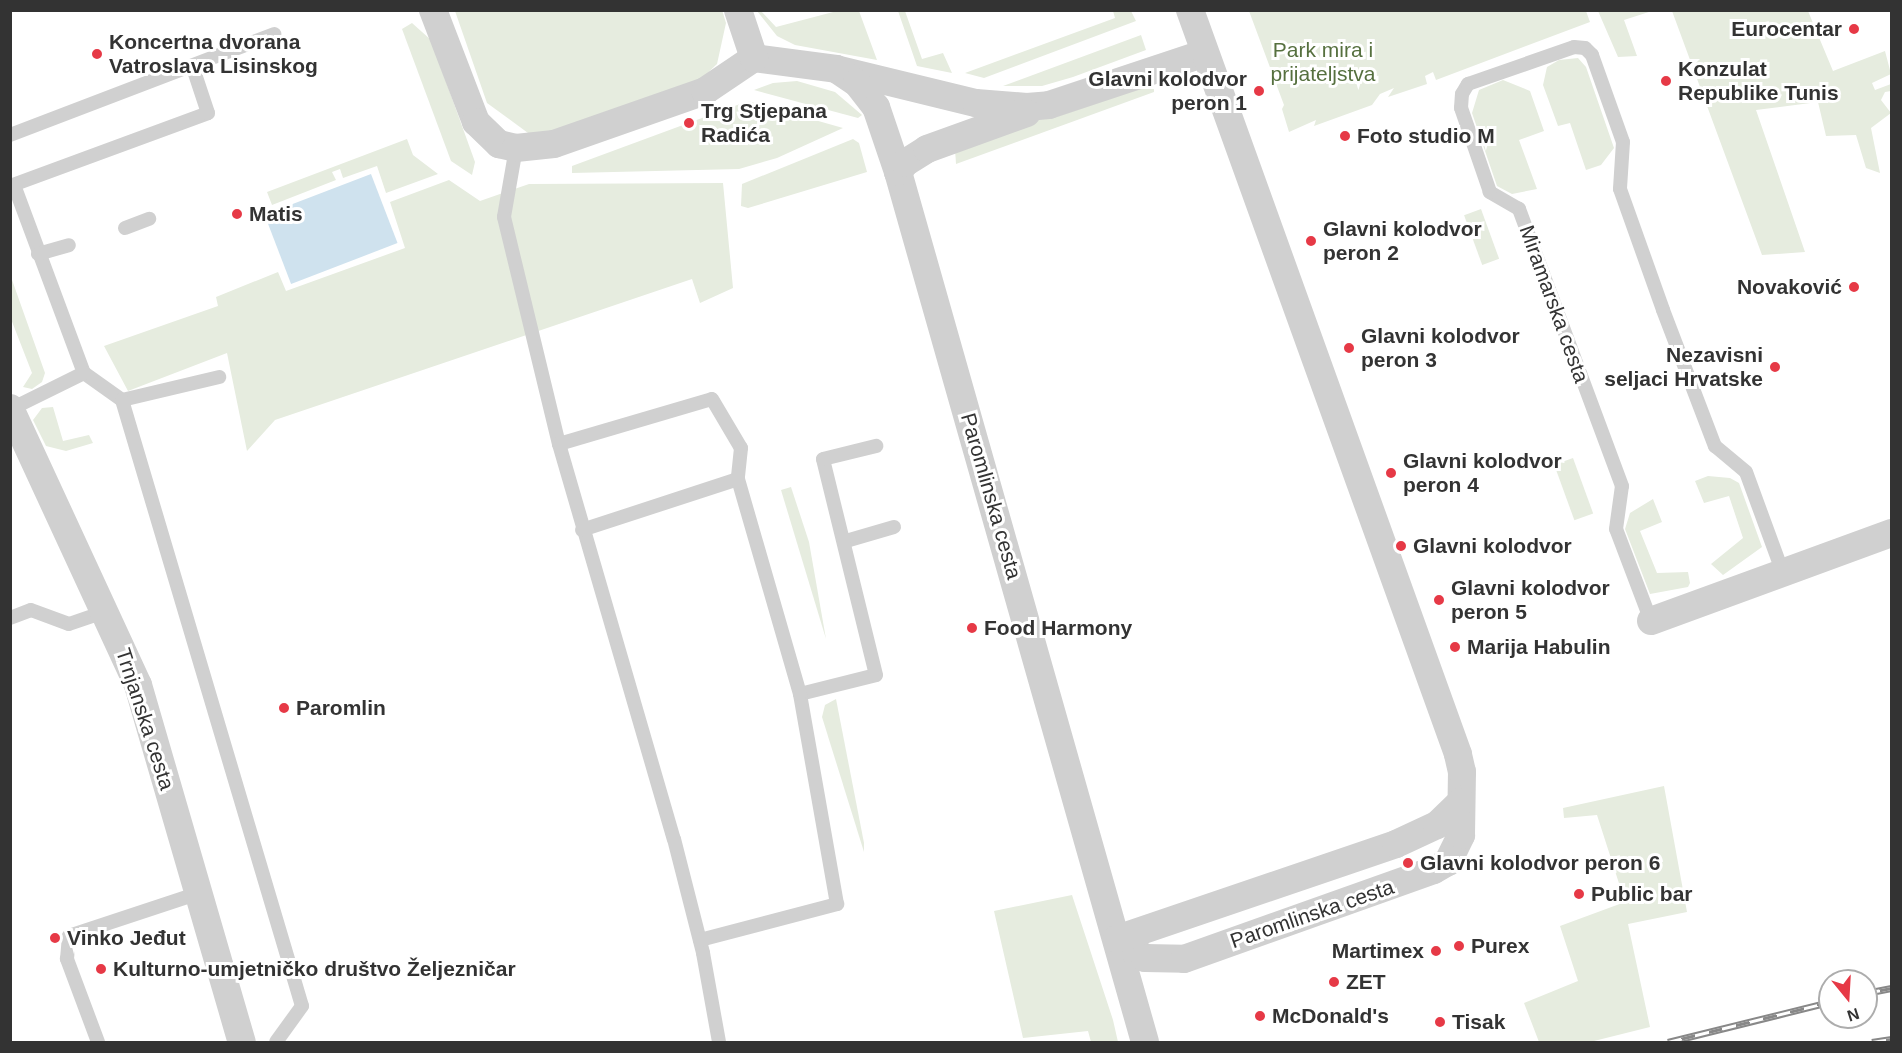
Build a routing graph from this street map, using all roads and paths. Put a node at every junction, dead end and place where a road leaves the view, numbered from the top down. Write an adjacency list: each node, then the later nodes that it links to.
1 (433, 10): 11 (street)
2 (738, 10): 6 (street)
3 (1190, 10): 5 (street)
4 (274, 34): 7 (lane)
5 (1204, 52): 9 (street); 34 (street, Paromlinska cesta)
6 (754, 58): 8 (street); 11 (street)
7 (193, 68): 10 (lane); 13 (lane)
8 (836, 69): 9 (street); 12 (street, Paromlinska cesta)
9 (1049, 105): 12 (street)
10 (10, 135)
11 (516, 147): 22 (lane)
12 (898, 172): 36 (street, Paromlinska cesta)
13 (12, 186): 17 (lane)
14 (149, 219): 15 (lane)
15 (125, 228)
16 (69, 245): 17 (lane)
17 (38, 254): 18 (lane)
18 (84, 373): 20 (lane); 21 (lane)
19 (219, 377): 20 (lane)
20 (122, 400): 40 (lane)
21 (11, 409): 30 (street, Trnjanska cesta)
22 (559, 444): 24 (lane); 26 (lane)
23 (876, 446): 28 (lane)
24 (738, 479): 26 (lane); 33 (lane)
25 (894, 527): 28 (lane)
26 (582, 530): 37 (lane)
27 (1892, 533): 29 (street, Miramarska cesta)
28 (846, 541): 33 (lane)
29 (1783, 573): 32 (street, Miramarska cesta); 32 (lane, Miramarska cesta)
30 (106, 611): 31 (lane); 35 (street, Trnjanska cesta)
31 (10, 618)
32 (1651, 621)
33 (800, 694): 37 (lane)
34 (1461, 802): 36 (street, Paromlinska cesta); 36 (street, Paromlinska cesta)
35 (199, 893): 38 (lane); 39 (street, Trnjanska cesta)
36 (1117, 939): 42 (street)
37 (700, 940): 41 (lane)
38 (98, 1042)
39 (242, 1042)
40 (276, 1042)
41 (719, 1042)
42 (1145, 1042)

